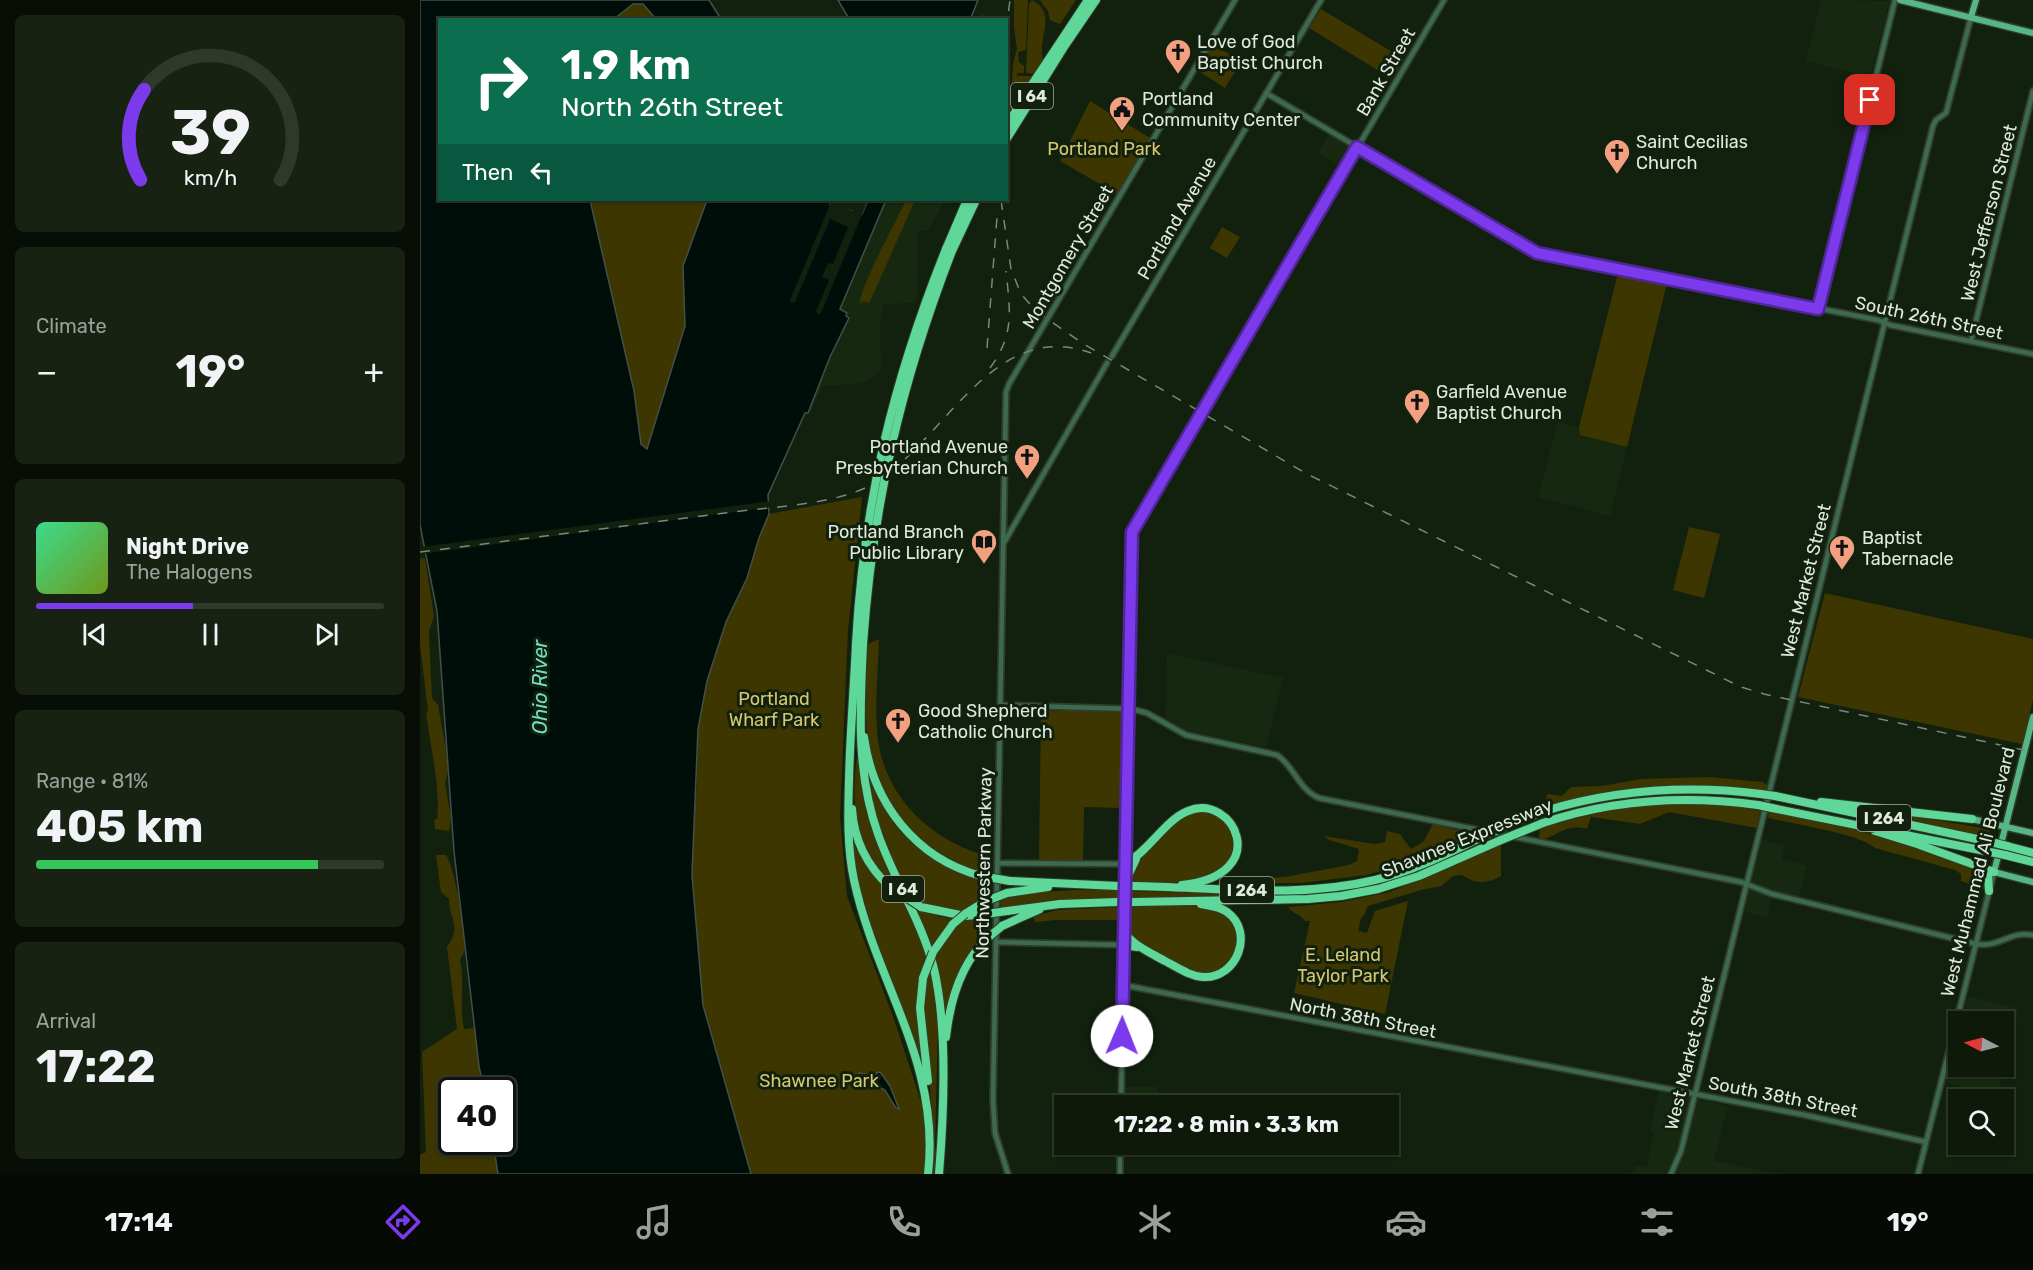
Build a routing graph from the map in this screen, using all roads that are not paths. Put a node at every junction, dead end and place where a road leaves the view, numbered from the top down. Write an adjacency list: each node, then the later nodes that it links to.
1 (1088, 0): 11 (highway, I 64)
2 (1096, 0): 11 (highway, I 64)
3 (1235, 0): 26 (street, Montgomery Street)
4 (1321, 0): 13 (street, Portland Avenue)
5 (1444, 0): 16 (street, Bank Street)
6 (1896, 0): 20 (street)
7 (1900, 0): 9 (main road)
8 (1976, 0): 9 (main road, West Market Street)
9 (1971, 17): 10 (main road); 21 (street, West Market Street)
10 (2033, 33)
11 (1057, 50): 14 (highway, I 64); 15 (highway, I 64)
12 (2033, 91): 22 (street, West Jefferson Street)
13 (1266, 93): 16 (street, South 26th Street); 24 (street, Portland Avenue)
14 (1008, 124)
15 (1008, 136)
16 (1357, 147): 20 (street, South 26th Street); 31 (street, Bank Street)
17 (967, 201): 19 (highway, I 64)
18 (974, 201): 19 (highway, I 64)
19 (949, 250): 28 (highway, I 64, bridge)
20 (1818, 309): 21 (street, South 26th Street)
21 (1885, 323): 22 (street, South 26th Street); 52 (street, West Market Street)
22 (1971, 341): 23 (street, South 26th Street)
23 (2033, 354)
24 (1112, 356)
25 (1107, 363): 27 (street)
26 (1016, 373): 27 (street, Northwestern Parkway)
27 (1003, 547): 30 (street, Northwestern Parkway)
28 (859, 644): 29 (highway, I 64); 32 (highway, I 64)
29 (854, 687): 33 (highway, I 64); 72 (highway)
30 (1000, 705): 31 (street); 44 (street, Northwestern Parkway)
31 (1127, 708): 45 (street, Bank Street); 52 (street)
32 (861, 713): 50 (highway, bridge); 64 (highway, I 64)
33 (853, 715): 56 (highway, bridge); 68 (highway, I 64)
34 (2033, 717): 38 (main road, West Muhammad Ali Boulevard)
35 (1775, 796): 37 (highway); 40 (highway, Shawnee Expressway / I 264, bridge); 53 (highway, Shawnee Expressway / I 264, bridge)
36 (1827, 818): 42 (highway, Shawnee Expressway / I 264, bridge); 46 (highway); 55 (highway, Shawnee Expressway / I 264, bridge)
37 (1971, 819): 38 (main road)
38 (2005, 826): 39 (main road); 42 (main road, West Muhammad Ali Boulevard)
39 (2033, 833)
40 (2033, 853)
41 (1138, 855): 45 (highway); 51 (highway); 53 (highway)
42 (2001, 856): 43 (highway, Shawnee Expressway / I 264); 47 (main road, West Muhammad Ali Boulevard); 48 (main road)
43 (2033, 862)
44 (997, 863): 45 (street); 59 (street, Northwestern Parkway)
45 (1125, 864): 51 (street, Bank Street)
46 (1974, 867): 47 (highway); 54 (highway)
47 (1994, 872): 48 (main road); 54 (street, West Muhammad Ali Boulevard)
48 (2009, 876): 49 (main road)
49 (2033, 882)
50 (1062, 885): 51 (highway, Shawnee Expressway / I 264); 68 (highway, bridge)
51 (1125, 885): 53 (highway, Shawnee Expressway / I 264); 57 (street, Bank Street)
52 (1747, 885): 60 (street); 67 (street, West Market Street)
53 (1162, 887)
54 (1989, 891): 60 (street, West Muhammad Ali Boulevard)
55 (1194, 901): 56 (highway, Shawnee Expressway / I 264, bridge); 62 (highway)
56 (1050, 905): 59 (highway, bridge)
57 (1124, 932): 61 (street, Bank Street); 62 (highway)
58 (2033, 935): 60 (street)
59 (992, 939): 61 (street); 64 (highway); 73 (street, Northwestern Parkway)
60 (1976, 944): 69 (street, West Muhammad Ali Boulevard)
61 (1124, 945): 62 (highway); 63 (street, Bank Street)
62 (1141, 948)
63 (1123, 985): 65 (street, North 38th Street); 66 (street, Bank Street)
64 (943, 1065): 72 (highway, I 64)
65 (1598, 1077): 67 (street, South 38th Street)
66 (1121, 1095)
67 (1695, 1095): 69 (street, South 38th Street); 75 (street, West Market Street)
68 (928, 1107): 71 (highway, I 64)
69 (1926, 1142): 76 (street, West Muhammad Ali Boulevard)
70 (1120, 1155): 74 (street)
71 (928, 1174)
72 (938, 1174)
73 (1008, 1174)
74 (1120, 1174)
75 (1671, 1174)
76 (1918, 1174)

